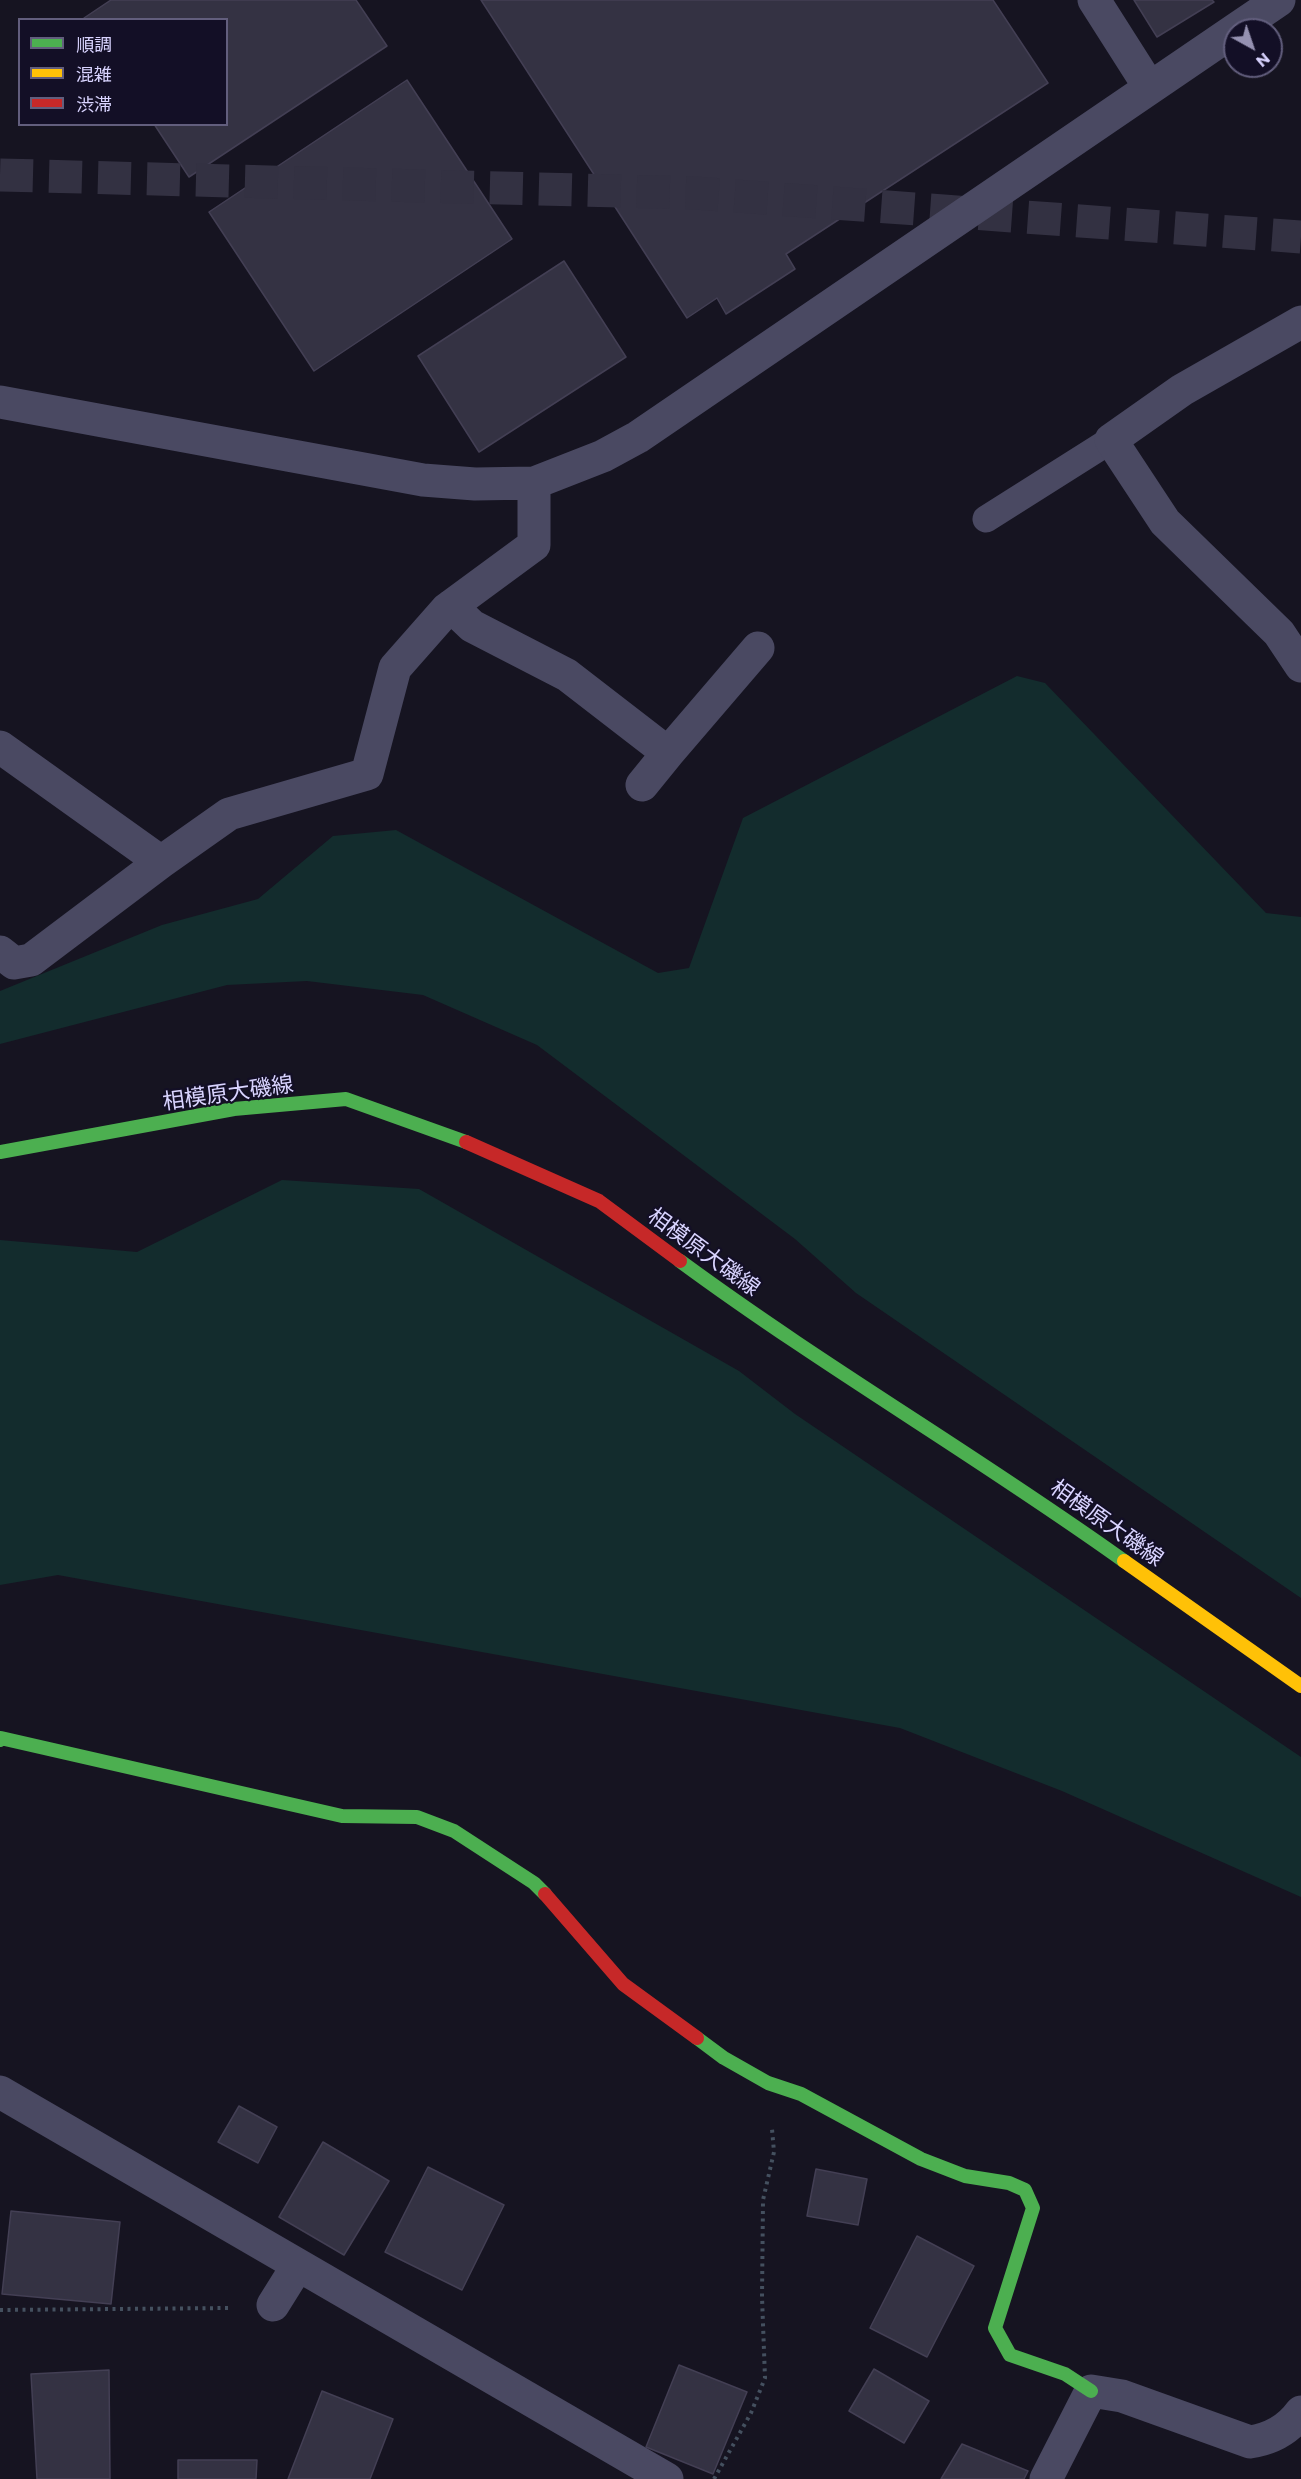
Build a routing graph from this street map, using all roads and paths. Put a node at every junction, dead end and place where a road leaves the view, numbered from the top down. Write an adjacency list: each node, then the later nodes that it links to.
1 (1094, 0): 5 (street)
2 (1279, 0): 3 (street)
3 (1253, 18)
4 (1223, 38): 5 (street)
5 (1150, 88): 9 (street)
6 (1301, 322): 8 (street)
7 (0, 402): 9 (street)
8 (1111, 440): 10 (lane); 13 (street)
9 (534, 483): 11 (street)
10 (986, 519)
11 (451, 606): 15 (street); 17 (street)
12 (758, 648): 15 (street)
13 (1301, 666)
14 (0, 747): 17 (street)
15 (668, 753): 16 (street)
16 (642, 785)
17 (161, 862): 18 (street)
18 (0, 952)
19 (0, 1152): 20 (main road, 相模原大磯線)
20 (1301, 1686)
21 (0, 1740): 22 (main road)
22 (768, 2083): 27 (main road); 30 (path)
23 (0, 2092): 24 (street)
24 (298, 2265): 25 (street); 29 (street)
25 (273, 2305): 26 (path)
26 (0, 2310)
27 (1091, 2391): 28 (street); 31 (street)
28 (1301, 2412)
29 (668, 2479)
30 (714, 2479)
31 (1046, 2479)

